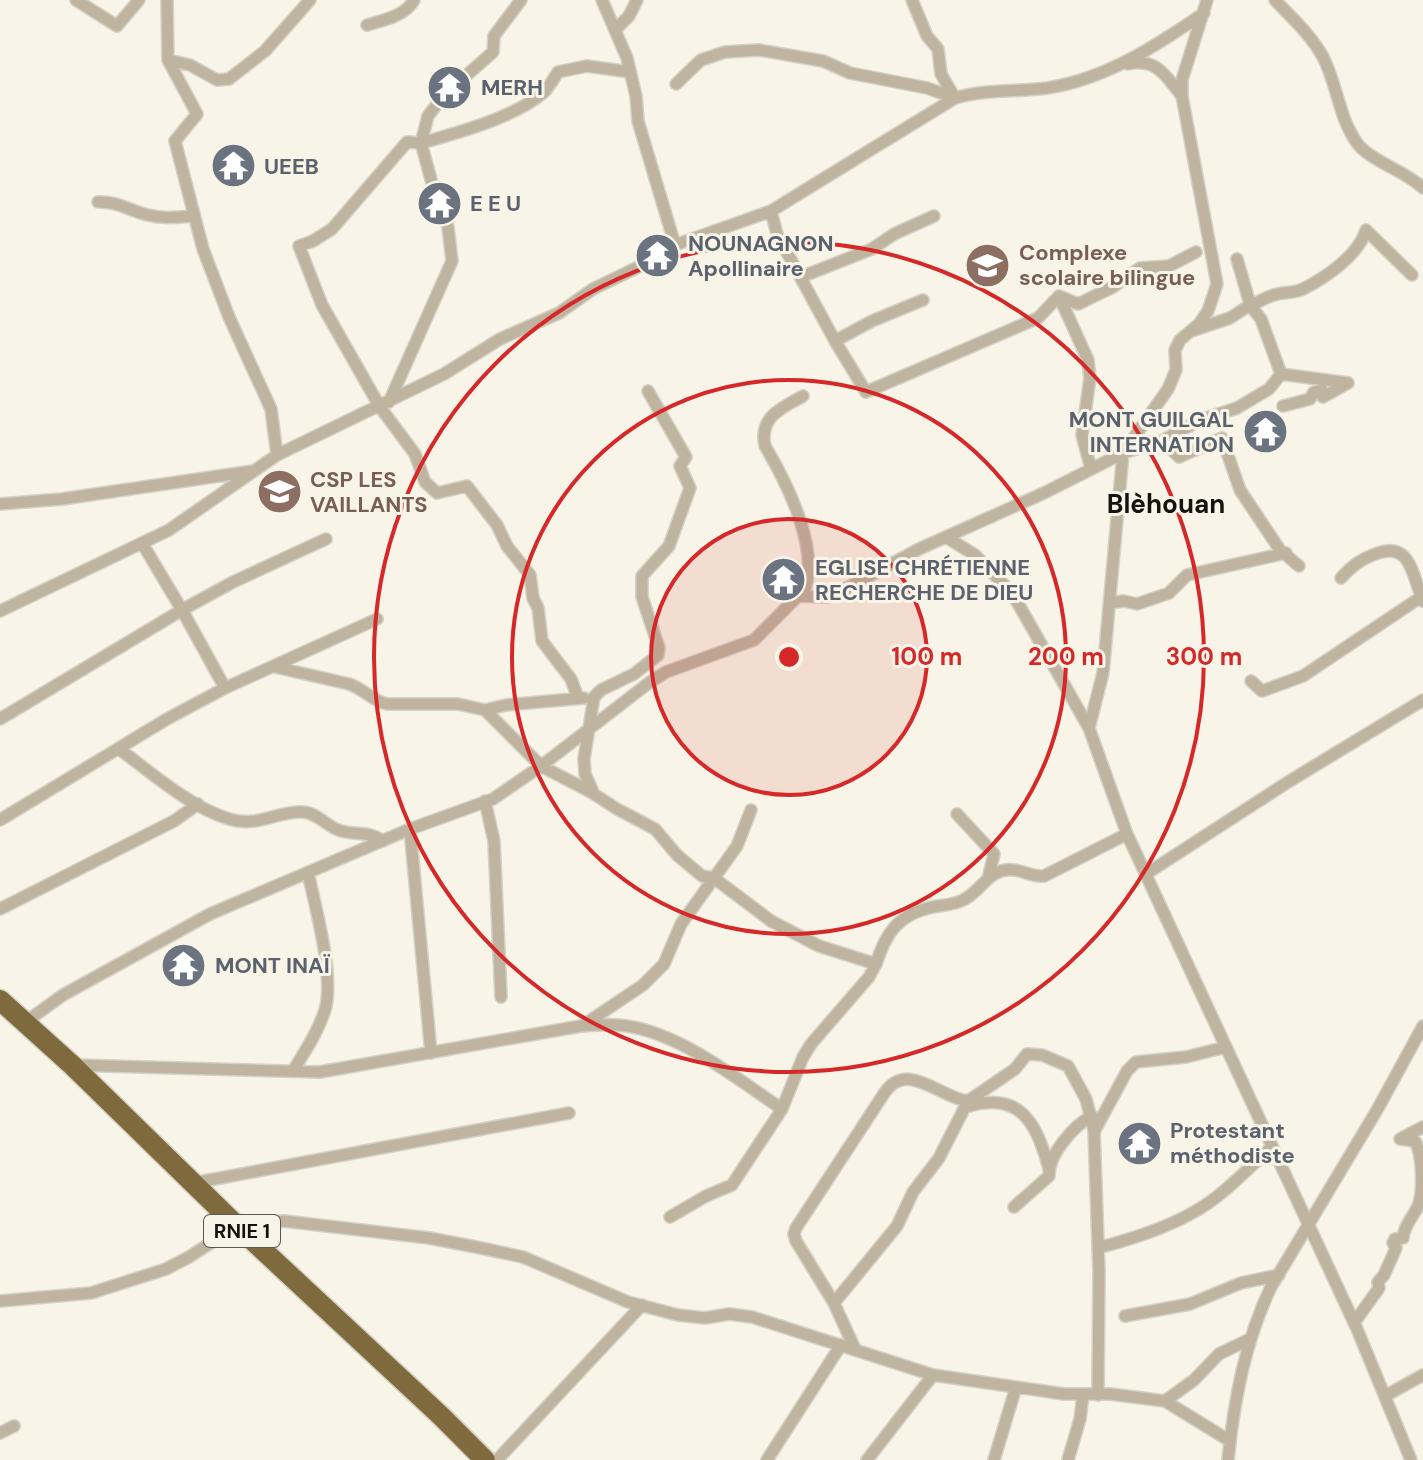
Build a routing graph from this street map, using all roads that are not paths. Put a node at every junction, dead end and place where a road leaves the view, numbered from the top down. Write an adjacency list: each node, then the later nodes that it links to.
1 (76, 0): 2 (street)
2 (139, 0)
3 (167, 0): 15 (street)
4 (310, 0): 15 (street)
5 (414, 0): 13 (street)
6 (521, 0): 21 (street)
7 (602, 0): 14 (street)
8 (637, 0): 14 (street)
9 (912, 0): 20 (street)
10 (1207, 0): 12 (street)
11 (1275, 0): 22 (street)
12 (1204, 13): 16 (street); 19 (street)
13 (367, 25)
14 (615, 30): 17 (street)
15 (168, 60): 25 (street)
16 (1112, 68): 19 (street); 20 (street)
17 (630, 72): 21 (street); 27 (street)
18 (676, 84): 20 (street)
19 (1182, 96): 35 (street)
20 (955, 98): 24 (street)
21 (421, 143): 40 (street); 40 (street)
22 (1423, 188)
23 (98, 202): 25 (street)
24 (771, 211): 27 (street); 31 (street)
25 (194, 216): 44 (street)
26 (934, 216): 31 (street)
27 (675, 245): 40 (street)
28 (1196, 252): 32 (street)
29 (1237, 259): 34 (street)
30 (1412, 275): 34 (street)
31 (801, 277): 36 (street)
32 (1059, 296): 36 (street); 45 (street)
33 (923, 300): 36 (street)
34 (1250, 302): 35 (street); 37 (street)
35 (1191, 331): 43 (street)
36 (835, 341)
37 (1281, 374): 41 (street); 42 (street)
38 (648, 391): 63 (street)
39 (803, 396): 54 (street)
40 (384, 404): 44 (street); 64 (street)
41 (1283, 406)
42 (1162, 441): 43 (street); 51 (street)
43 (1123, 453): 45 (street); 56 (street)
44 (277, 455): 46 (street)
45 (1091, 469): 48 (street)
46 (254, 471): 47 (street); 50 (street)
47 (0, 504)
48 (946, 537): 54 (street); 68 (street)
49 (326, 539): 57 (street)
50 (142, 543): 57 (street); 58 (street)
51 (1286, 553): 52 (street); 56 (street)
52 (1299, 566)
53 (1341, 578): 55 (street)
54 (803, 594): 69 (street)
55 (1422, 599): 61 (street)
56 (1110, 603): 68 (street)
57 (182, 610): 62 (street); 67 (street)
58 (0, 611)
59 (377, 619): 60 (street)
60 (274, 667): 62 (street); 66 (street)
61 (1251, 681)
62 (225, 688): 70 (street)
63 (594, 697): 64 (street); 69 (street)
64 (578, 698): 66 (street)
65 (1423, 700): 84 (street)
66 (485, 710): 71 (street)
67 (0, 719)
68 (1089, 728): 79 (street)
69 (587, 731): 71 (street); 72 (street)
70 (119, 749): 74 (street); 77 (street)
71 (541, 766): 72 (street); 73 (street)
72 (594, 794): 86 (street)
73 (485, 801): 78 (street); 89 (street)
74 (198, 804): 80 (street); 87 (street)
75 (751, 810): 86 (street)
76 (957, 814): 81 (street)
77 (0, 820)
78 (410, 829): 80 (street); 96 (street)
79 (1127, 834): 82 (street); 84 (street)
80 (383, 841): 83 (street)
81 (994, 854): 82 (street); 85 (street)
82 (1013, 870): 85 (street)
83 (308, 872): 91 (street); 98 (street)
84 (1146, 874): 95 (street)
85 (989, 875): 88 (street)
86 (708, 877): 88 (street); 90 (street)
87 (0, 909)
88 (876, 964): 100 (street)
89 (501, 997)
90 (620, 1000): 92 (street); 93 (street)
91 (9, 1012): 97 (highway, RNIE 1)
92 (620, 1025): 93 (street); 100 (street)
93 (581, 1026): 96 (street)
94 (1423, 1026): 111 (street)
95 (1226, 1047): 104 (street); 105 (street)
96 (431, 1053): 98 (street)
97 (72, 1065): 98 (street); 107 (highway, RNIE 1)
98 (293, 1071)
99 (966, 1105): 102 (street); 106 (street); 115 (street); 115 (street)
100 (782, 1109): 109 (street)
101 (569, 1113): 107 (street)
102 (1092, 1116): 104 (street); 106 (street)
103 (1423, 1127): 118 (street)
104 (1094, 1130): 112 (street)
105 (1272, 1147): 111 (street); 112 (street)
106 (1049, 1169): 108 (street)
107 (193, 1183): 110 (highway, RNIE 1)
108 (1014, 1207)
109 (670, 1217)
110 (237, 1226): 114 (street); 116 (street); 132 (highway, RNIE 1)
111 (1309, 1226): 113 (street); 118 (street)
112 (1098, 1248): 126 (street)
113 (1279, 1275): 117 (street); 119 (street)
114 (0, 1301)
115 (834, 1303): 121 (street)
116 (642, 1305): 120 (street); 133 (street)
117 (1125, 1316)
118 (1354, 1323): 127 (street)
119 (1250, 1339): 128 (street); 131 (street)
120 (841, 1345): 121 (street); 134 (street)
121 (855, 1349): 122 (street)
122 (933, 1375): 124 (street); 135 (street)
123 (1423, 1375): 127 (street)
124 (1016, 1387): 125 (street); 136 (street)
125 (1083, 1395): 126 (street); 137 (street)
126 (1098, 1395): 128 (street)
127 (1385, 1396): 139 (street)
128 (1165, 1401): 131 (street)
129 (14, 1426): 130 (street)
130 (0, 1433)
131 (1230, 1441): 138 (street)
132 (485, 1460)
133 (497, 1460)
134 (767, 1460)
135 (867, 1460)
136 (994, 1460)
137 (1068, 1460)
138 (1228, 1460)
139 (1411, 1460)

